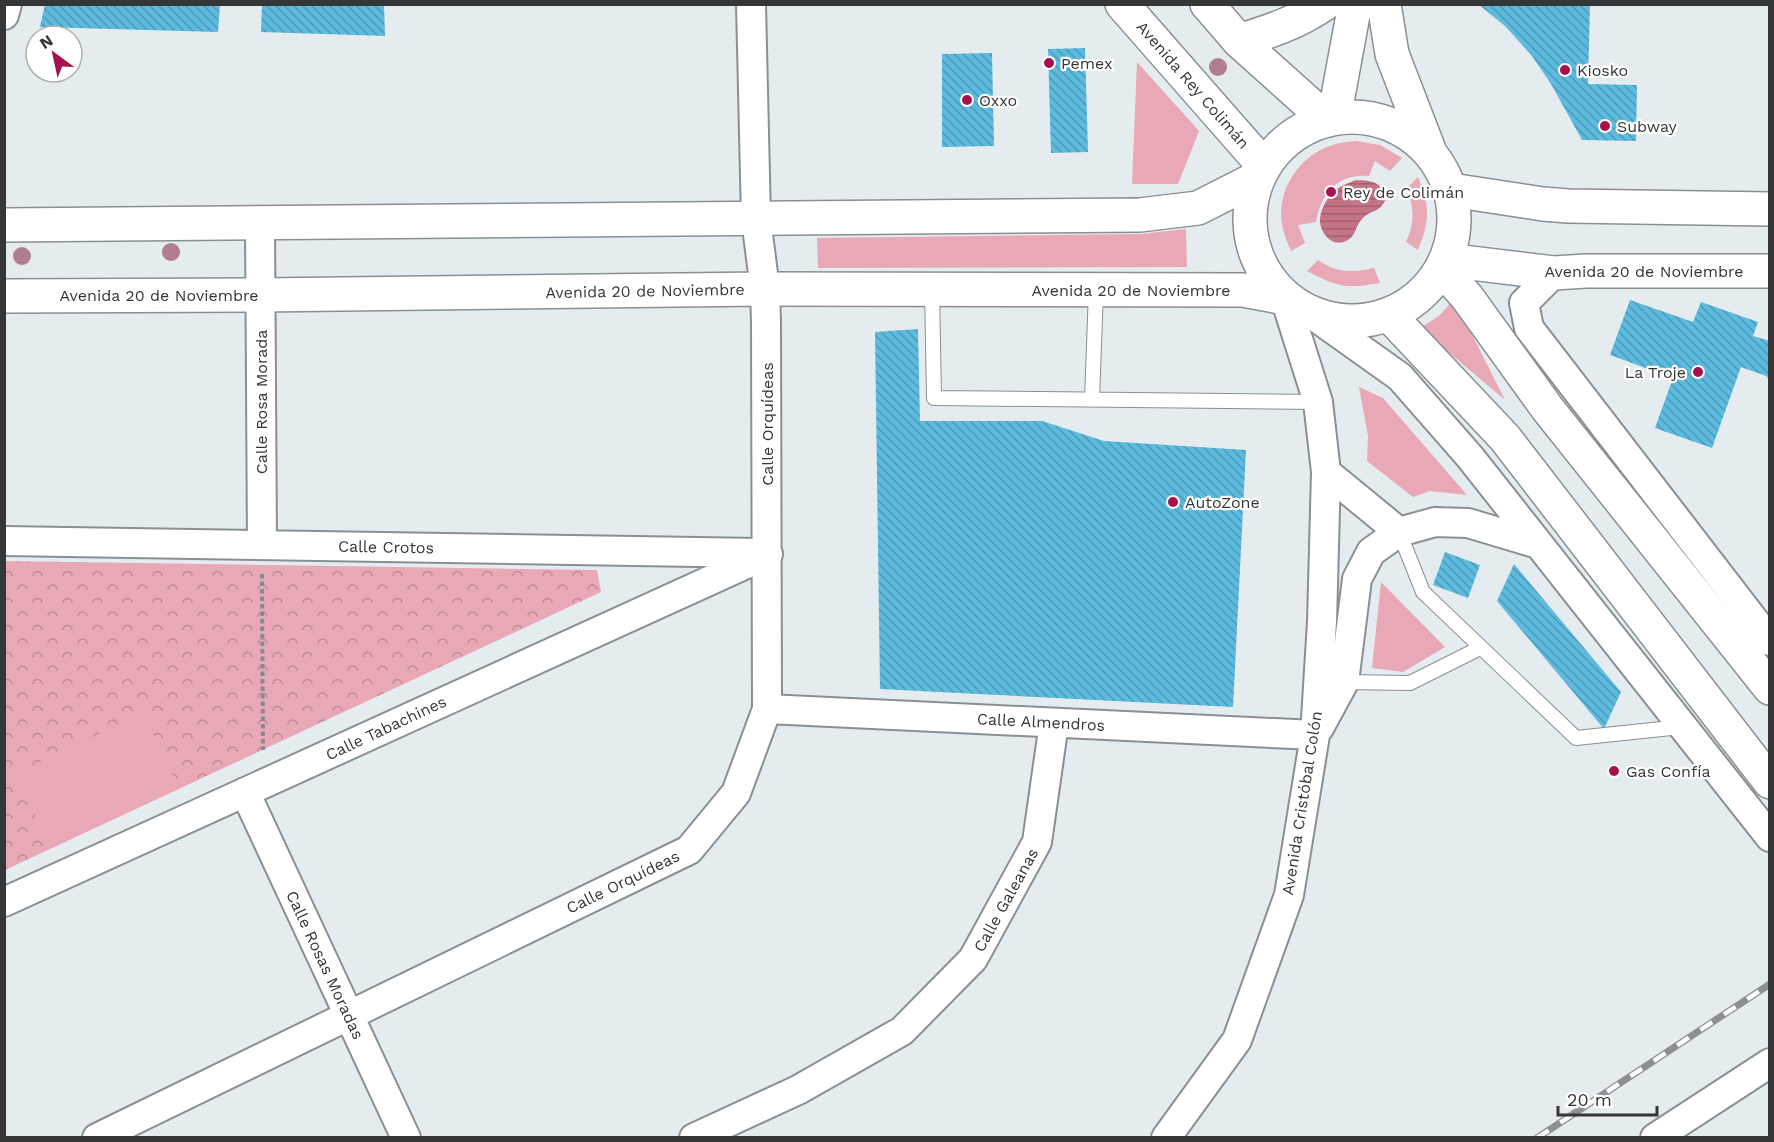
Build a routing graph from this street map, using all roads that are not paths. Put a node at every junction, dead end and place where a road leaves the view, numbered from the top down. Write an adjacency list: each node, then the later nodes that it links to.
1 (7, 4): 8 (street)
2 (751, 4): 15 (street, Calle Orquídeas)
3 (1122, 4): 12 (main road, Avenida Rey Colimán)
4 (1207, 4): 9 (main road)
5 (1324, 4): 9 (main road)
6 (1355, 4): 10 (main road)
7 (1384, 4): 11 (main road)
8 (4, 15)
9 (1239, 41): 10 (main road)
10 (1331, 119): 11 (main road); 12 (main road)
11 (1429, 150): 13 (main road)
12 (1261, 172): 15 (main road); 26 (main road)
13 (1451, 190): 14 (main road); 18 (main road)
14 (1770, 209)
15 (756, 219): 16 (main road); 21 (street, Calle Orquídeas)
16 (260, 223): 17 (main road); 24 (street, Calle Rosa Morada)
17 (4, 225)
18 (1444, 264): 20 (main road, Avenida 20 de Noviembre); 28 (main road); 40 (main road)
19 (1770, 271): 20 (main road, Avenida 20 de Noviembre)
20 (1554, 273): 37 (street)
21 (765, 289): 22 (main road, Avenida 20 de Noviembre); 24 (main road, Avenida 20 de Noviembre); 36 (street, Calle Orquídeas)
22 (932, 290): 23 (main road, Avenida 20 de Noviembre); 29 (lane)
23 (1096, 290): 26 (main road, Avenida 20 de Noviembre); 29 (lane)
24 (260, 295): 25 (main road, Avenida 20 de Noviembre); 35 (street, Calle Rosa Morada)
25 (4, 296)
26 (1285, 298): 27 (main road); 30 (street, Avenida Cristóbal Colón)
27 (1314, 315): 28 (main road); 34 (street)
28 (1389, 315): 45 (main road)
29 (1092, 400): 30 (lane)
30 (1318, 402): 31 (street, Avenida Cristóbal Colón)
31 (1326, 472): 32 (street); 44 (street, Avenida Cristóbal Colón)
32 (1399, 532): 34 (street); 38 (lane); 39 (street)
33 (4, 540): 35 (street, Calle Crotos)
34 (1539, 544): 43 (street)
35 (262, 545): 36 (street, Calle Crotos)
36 (768, 554): 41 (street, Calle Orquídeas); 46 (street, Calle Tabachines)
37 (1770, 641)
38 (1480, 648): 39 (lane); 43 (lane)
39 (1344, 682): 44 (street)
40 (1770, 688)
41 (767, 709): 42 (street, Calle Almendros); 49 (street, Calle Orquídeas)
42 (1054, 723): 44 (street, Calle Almendros); 53 (street, Calle Galeanas)
43 (1681, 727): 47 (street)
44 (1315, 735): 54 (street, Avenida Cristóbal Colón)
45 (1770, 782)
46 (254, 788): 48 (street, Calle Tabachines); 49 (street, Calle Rosas Moradas)
47 (1770, 837)
48 (4, 902)
49 (349, 1016): 51 (street, Calle Orquídeas); 52 (street, Calle Rosas Moradas)
50 (1770, 1063): 55 (street)
51 (97, 1137)
52 (406, 1137)
53 (694, 1137)
54 (1166, 1137)
55 (1655, 1137)

